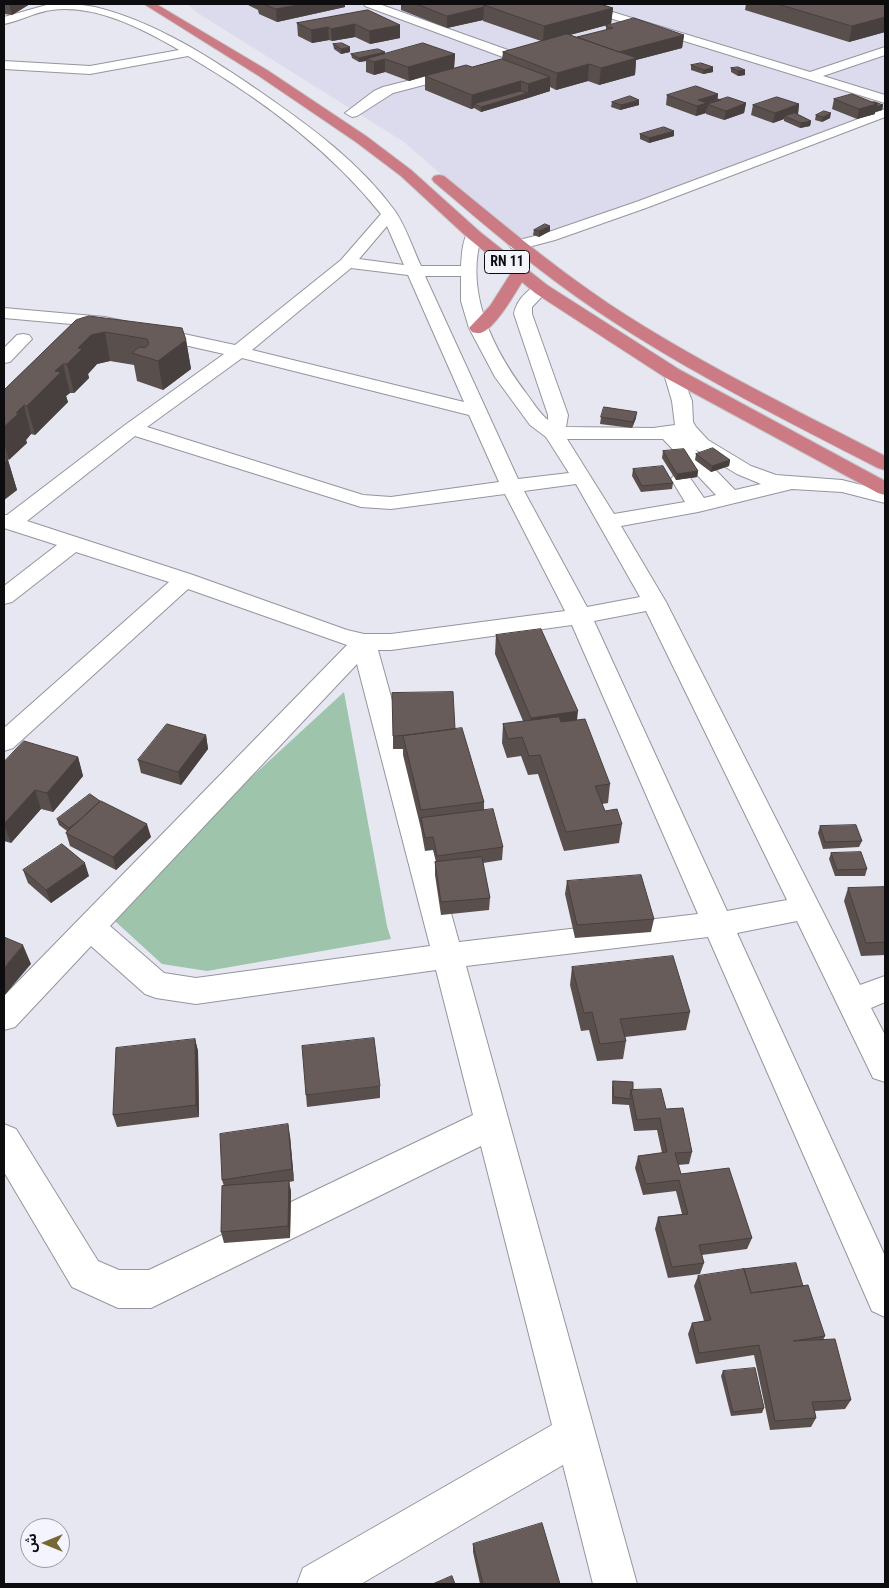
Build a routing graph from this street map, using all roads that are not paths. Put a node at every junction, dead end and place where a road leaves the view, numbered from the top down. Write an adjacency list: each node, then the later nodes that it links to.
1 (369, 4): 10 (street)
2 (575, 4): 6 (street)
3 (145, 6): 22 (highway, RN 11)
4 (178, 8): 14 (highway)
5 (4, 21): 9 (street)
6 (634, 22): 7 (street); 13 (street)
7 (616, 27)
8 (885, 51): 13 (street)
9 (189, 52): 11 (street); 21 (street)
10 (497, 62)
11 (4, 65)
12 (470, 69): 17 (street)
13 (811, 76): 15 (street)
14 (311, 87)
15 (885, 99)
16 (336, 102): 17 (highway)
17 (352, 113): 19 (highway)
18 (885, 113): 23 (street)
19 (366, 122)
20 (428, 170): 23 (highway, RN 11)
21 (388, 214): 24 (street); 26 (street)
22 (474, 235): 25 (street); 27 (highway, RN 11)
23 (517, 245): 42 (highway, RN 11)
24 (347, 263): 26 (street); 34 (street)
25 (469, 270): 26 (street); 31 (street)
26 (415, 271): 37 (street)
27 (520, 272): 28 (highway, RN 11); 31 (highway)
28 (541, 289): 36 (highway, RN 11); 40 (street)
29 (4, 313): 30 (street)
30 (105, 322): 32 (street); 34 (street)
31 (478, 328): 40 (street)
32 (91, 336)
33 (23, 339): 35 (street)
34 (237, 352): 37 (street); 38 (street)
35 (4, 358)
36 (673, 374): 39 (street); 47 (highway, RN 11)
37 (476, 411): 46 (street)
38 (132, 429): 46 (street); 51 (street)
39 (669, 432): 40 (street); 41 (street); 45 (street); 49 (street)
40 (553, 433): 43 (street)
41 (667, 457)
42 (885, 464)
43 (582, 477): 46 (street); 52 (street)
44 (681, 479): 50 (street)
45 (790, 483): 48 (street); 49 (street)
46 (511, 486): 57 (street)
47 (885, 490)
48 (885, 497)
49 (731, 498): 50 (street)
50 (698, 506): 52 (street)
51 (8, 522): 53 (street)
52 (608, 522): 56 (street)
53 (74, 543): 54 (street); 55 (street)
54 (185, 580): 58 (street); 59 (street)
55 (4, 597)
56 (654, 602): 57 (street); 60 (street)
57 (580, 616): 58 (street); 61 (street)
58 (364, 642): 62 (street); 63 (street)
59 (4, 742)
60 (807, 908): 61 (street); 65 (street)
61 (719, 924): 63 (street); 70 (street)
62 (90, 928): 63 (street); 66 (street)
63 (448, 956): 68 (street)
64 (885, 989): 65 (street)
65 (853, 1001): 67 (street)
66 (4, 1017)
67 (885, 1068)
68 (492, 1123): 69 (street); 71 (street)
69 (4, 1140)
70 (885, 1298)
71 (575, 1435): 72 (street); 73 (street)
72 (319, 1584)
73 (615, 1584)

